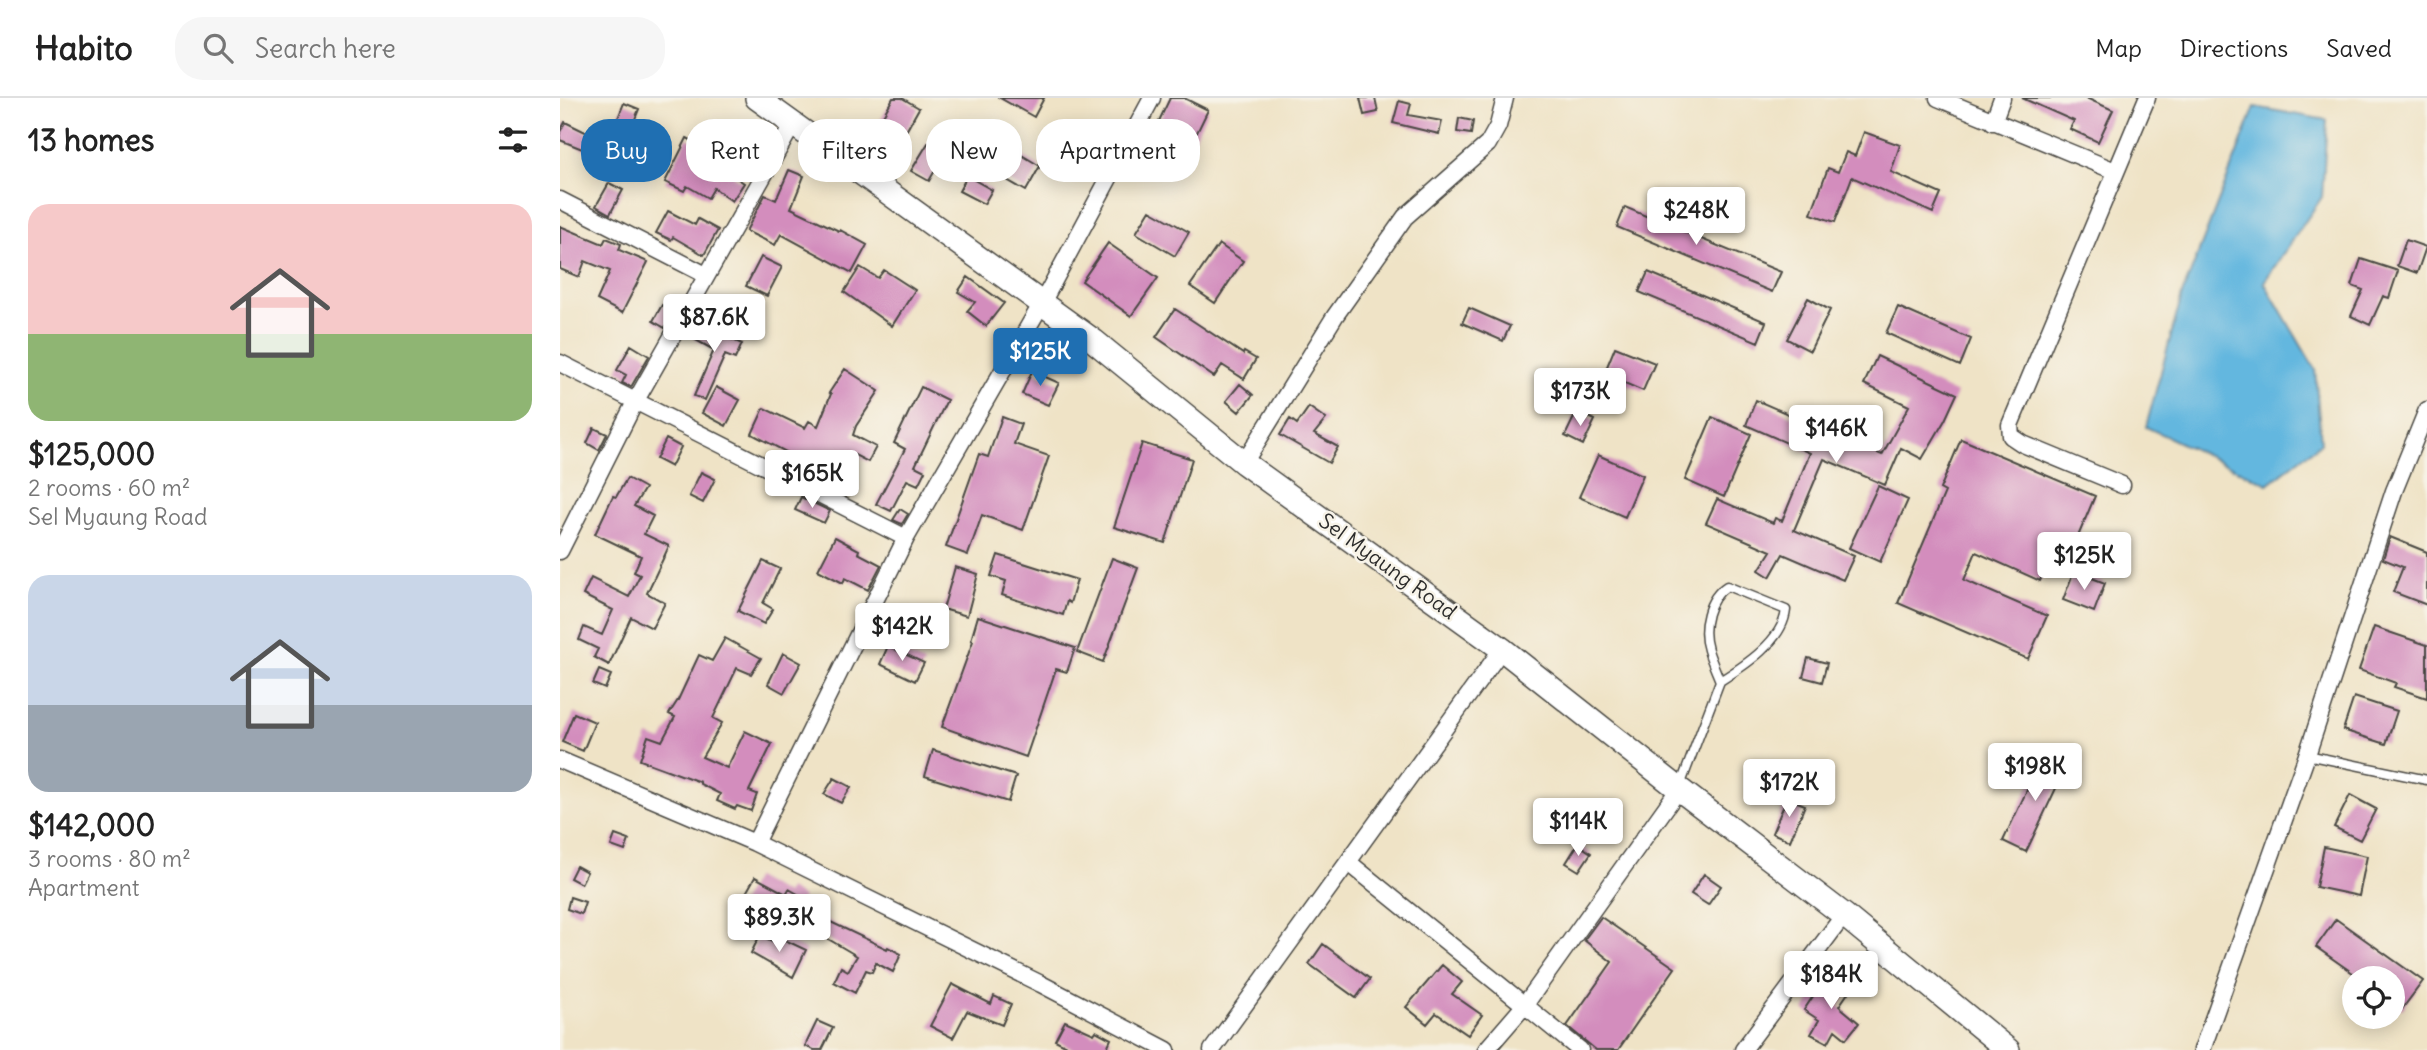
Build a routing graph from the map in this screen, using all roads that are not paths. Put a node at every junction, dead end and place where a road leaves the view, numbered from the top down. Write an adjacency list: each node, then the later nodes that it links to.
1 (757, 98): 8 (main road, Sel Myaung Road)
2 (1152, 98): 12 (street)
3 (1505, 98): 16 (street)
4 (1938, 98): 7 (street)
5 (2002, 98): 7 (street)
6 (2147, 98): 9 (street)
7 (1993, 122): 9 (street)
8 (793, 124): 11 (street); 12 (main road, Sel Myaung Road)
9 (2115, 171): 17 (street)
10 (560, 200): 11 (street)
11 (706, 275): 14 (street)
12 (1042, 303): 16 (main road, Sel Myaung Road); 18 (street)
13 (560, 363): 14 (street)
14 (635, 402): 18 (street); 19 (street)
15 (2427, 410): 22 (street)
16 (1244, 463): 20 (main road, Sel Myaung Road)
17 (2122, 485)
18 (906, 538): 26 (street)
19 (560, 551)
20 (1503, 649): 25 (main road, Sel Myaung Road); 27 (street)
21 (1720, 681): 21 (lane); 25 (lane)
22 (2307, 755): 24 (lane); 36 (street)
23 (560, 760): 26 (street)
24 (2427, 780)
25 (1679, 789): 28 (main road, Sel Myaung Road); 29 (street)
26 (755, 843): 30 (street)
27 (1348, 862): 29 (street); 31 (street)
28 (1844, 915): 34 (street); 35 (main road, Sel Myaung Road)
29 (1524, 1006): 32 (street); 33 (street)
30 (1167, 1050)
31 (1212, 1050)
32 (1486, 1050)
33 (1580, 1050)
34 (1743, 1050)
35 (2008, 1050)
36 (2202, 1050)

